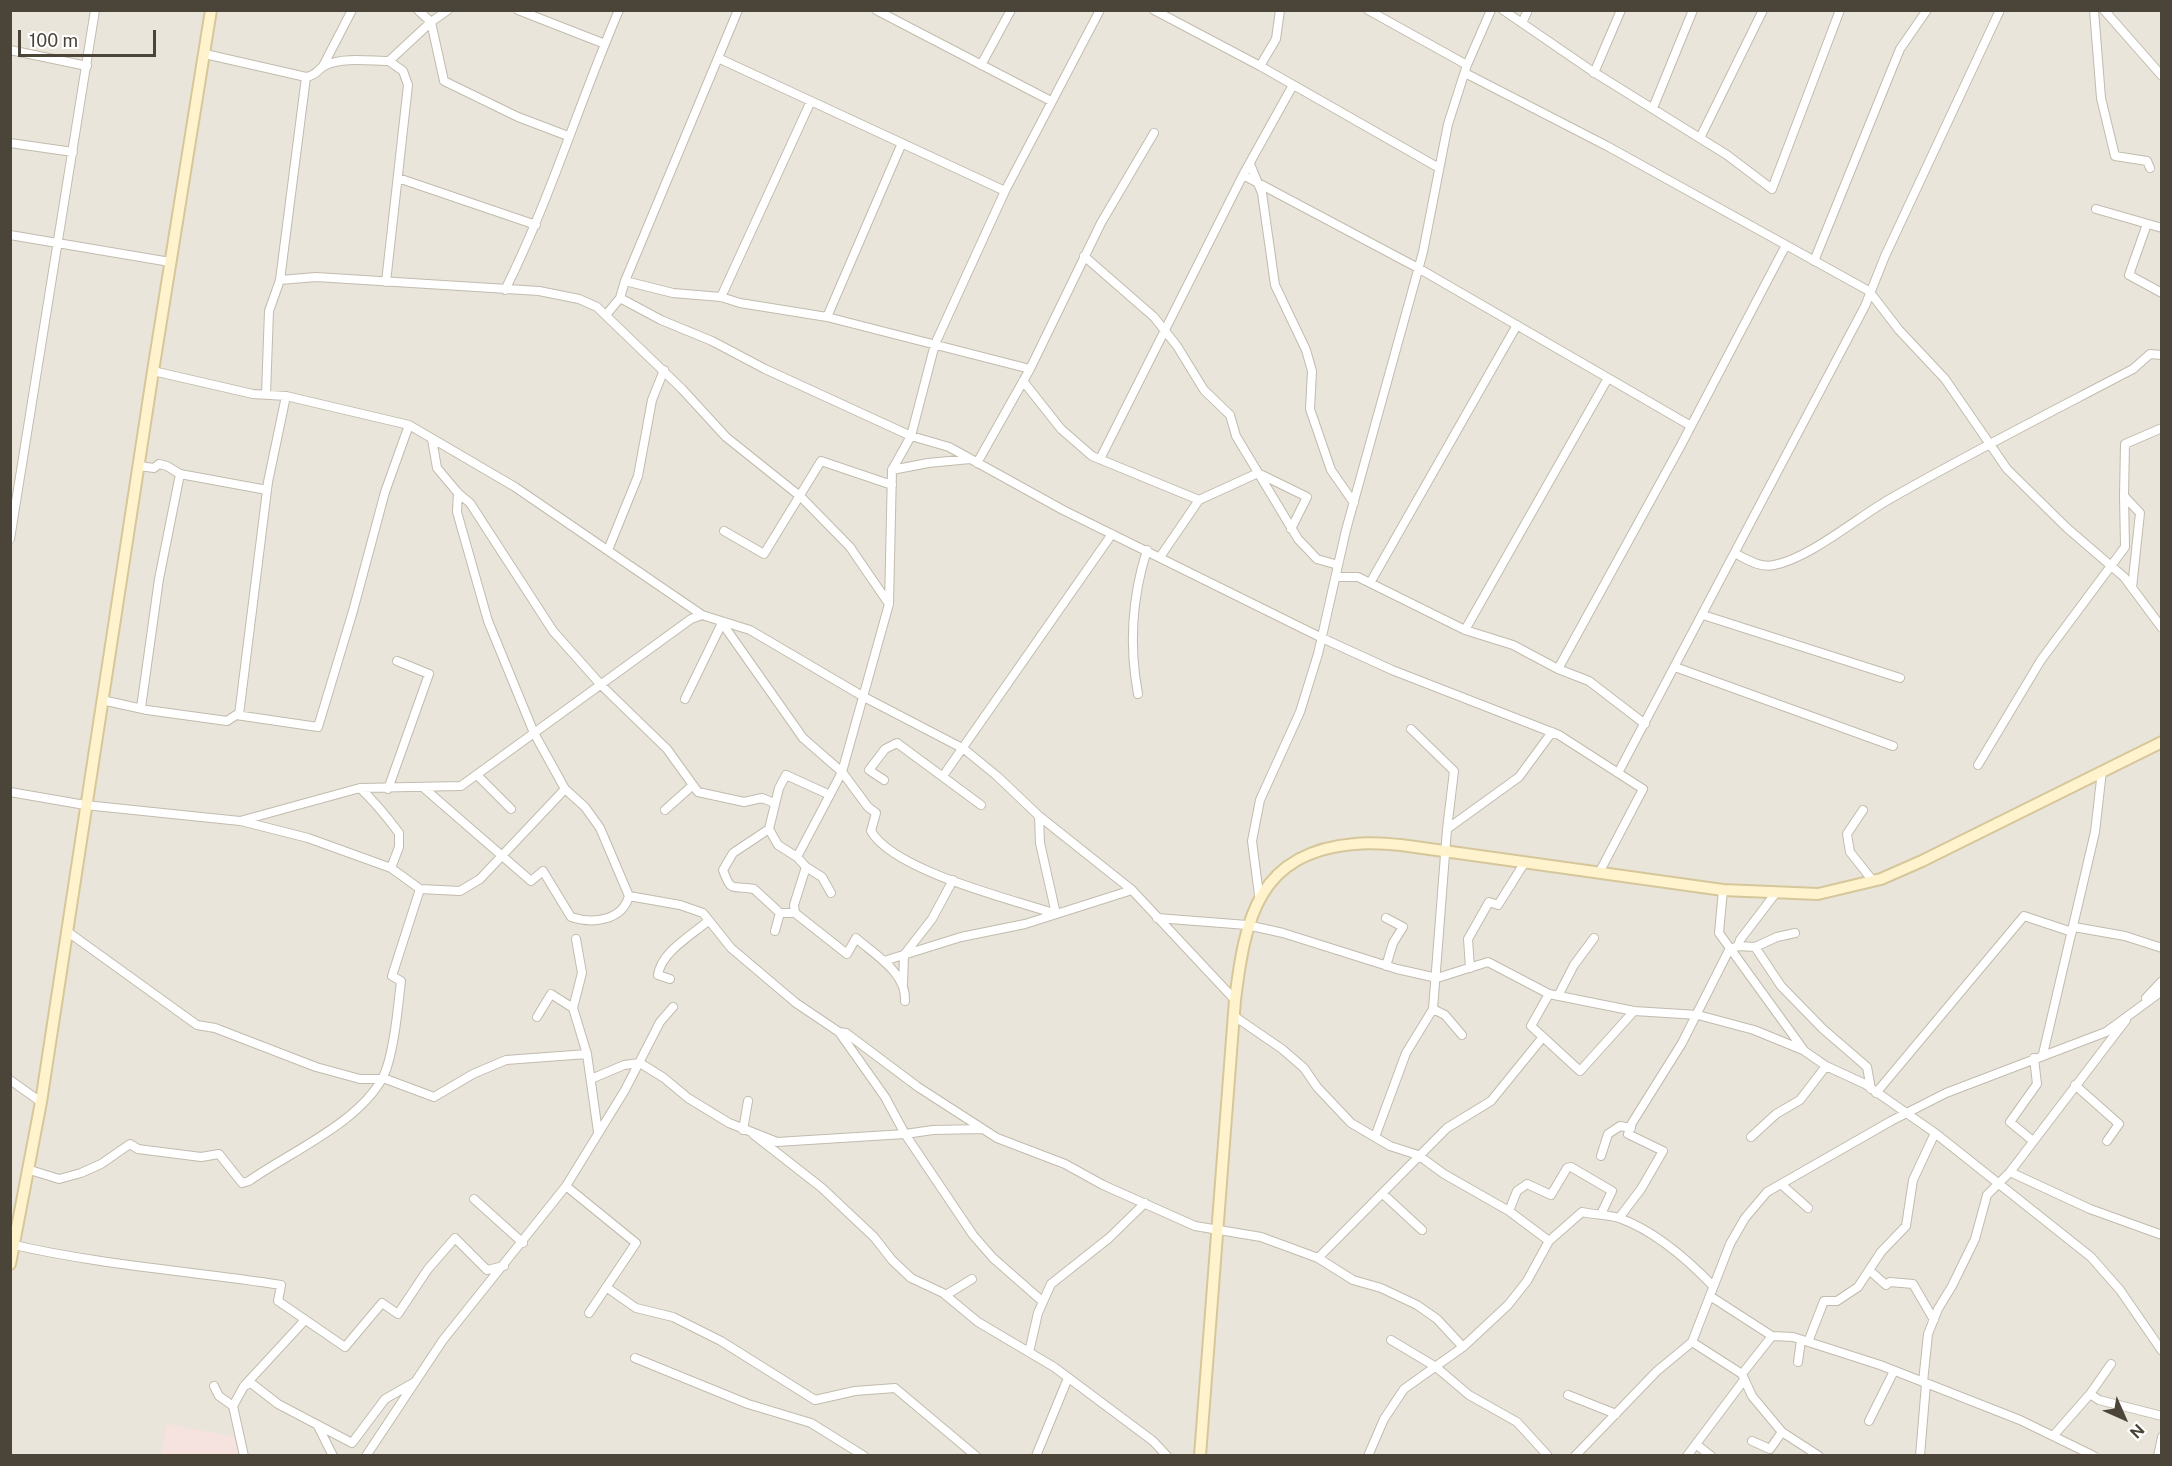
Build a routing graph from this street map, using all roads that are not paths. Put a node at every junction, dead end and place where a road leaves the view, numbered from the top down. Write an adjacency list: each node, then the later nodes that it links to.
1 (94, 10): 36 (street)
2 (212, 10): 32 (street)
3 (352, 10): 37 (street)
4 (418, 10): 28 (street)
5 (448, 10): 28 (street)
6 (518, 10): 30 (street)
7 (619, 10): 30 (street)
8 (738, 10): 33 (street)
9 (876, 10): 27 (street)
10 (900, 10): 27 (street)
11 (1011, 10): 35 (street)
12 (1100, 10): 45 (street)
13 (1154, 10): 38 (street)
14 (1280, 10): 38 (street)
15 (1368, 10): 39 (street)
16 (1491, 10): 39 (street)
17 (1503, 10): 29 (street)
18 (1528, 10): 29 (street)
19 (1621, 10): 40 (street)
20 (1693, 10): 46 (street)
21 (1763, 10): 49 (street)
22 (1840, 10): 49 (street)
23 (1927, 10): 69 (street)
24 (2000, 10): 75 (street)
25 (2094, 10): 55 (street)
26 (2104, 10): 41 (street)
27 (895, 20): 35 (street)
28 (431, 22): 34 (street); 48 (street)
29 (1522, 23): 40 (street)
30 (605, 44): 48 (street)
31 (10, 50): 36 (street)
32 (205, 54): 42 (street); 68 (street)
33 (718, 57): 44 (street); 72 (street)
34 (390, 61): 37 (street); 57 (street)
35 (981, 65): 45 (street)
36 (87, 66): 52 (street)
37 (323, 66): 42 (street)
38 (1260, 66): 43 (street)
39 (1466, 69): 54 (street); 66 (street)
40 (1594, 73): 46 (street)
41 (2162, 76)
42 (306, 77): 71 (street)
43 (1293, 85): 53 (street); 54 (street)
44 (812, 101): 51 (street); 77 (street)
45 (1051, 101): 59 (street)
46 (1653, 108): 49 (street)
47 (1154, 133): 67 (street)
48 (568, 136): 62 (street)
49 (1700, 138)
50 (10, 142): 52 (street)
51 (902, 143): 59 (street); 80 (street)
52 (73, 152): 65 (street)
53 (1250, 164): 56 (street); 58 (street)
54 (1439, 168): 70 (street)
55 (2150, 168)
56 (1243, 175): 58 (street); 82 (street)
57 (398, 178): 62 (street); 73 (street)
58 (1257, 183): 70 (street); 110 (street)
59 (1005, 191): 83 (street)
60 (2096, 209): 61 (street)
61 (2147, 224): 63 (street); 76 (street)
62 (536, 225): 74 (street)
63 (2162, 228)
64 (10, 235): 65 (street)
65 (57, 243): 68 (street); 113 (street)
66 (1786, 245): 69 (street); 93 (street)
67 (1084, 255): 82 (street); 85 (street)
68 (171, 261): 87 (street)
69 (1814, 261): 75 (street)
70 (1418, 268): 81 (street); 110 (street)
71 (280, 280): 73 (street); 90 (street)
72 (625, 280): 77 (street); 78 (street)
73 (386, 282): 74 (street)
74 (506, 290): 79 (street)
75 (1869, 291): 97 (street); 117 (street)
76 (2162, 293)
77 (721, 297): 80 (street)
78 (620, 298): 79 (street); 95 (street)
79 (606, 315): 86 (street)
80 (827, 316): 83 (street)
81 (1517, 325): 88 (street); 122 (street)
82 (1165, 331): 98 (street); 102 (street)
83 (935, 344): 85 (street); 95 (street)
84 (2162, 354): 97 (street)
85 (1030, 369): 89 (street)
86 (664, 370): 108 (street); 115 (street)
87 (153, 372): 90 (street); 100 (street)
88 (1608, 378): 93 (street); 129 (street)
89 (1023, 381): 98 (street); 99 (street)
90 (266, 394): 91 (street)
91 (286, 396): 92 (street); 105 (street)
92 (409, 425): 96 (street); 141 (street)
93 (1691, 426): 133 (street)
94 (2162, 428): 107 (street)
95 (911, 436): 99 (street); 101 (street)
96 (432, 439): 106 (street); 115 (street)
97 (1990, 445): 117 (street); 120 (street)
98 (1100, 459): 109 (street)
99 (974, 461): 101 (street); 114 (street)
100 (139, 466): 103 (street); 139 (street)
101 (892, 470): 104 (street)
102 (1258, 473): 109 (street); 111 (street); 111 (street)
103 (180, 474): 105 (street); 140 (street)
104 (892, 484): 108 (street); 124 (street)
105 (267, 490): 141 (street)
106 (458, 493): 135 (street); 145 (street)
107 (2124, 495): 120 (street); 123 (street)
108 (800, 496): 112 (street); 124 (street)
109 (1199, 500): 118 (street)
110 (1354, 503): 119 (street)
111 (1291, 529): 119 (street)
112 (724, 531)
113 (11, 534)
114 (1112, 534): 116 (street); 148 (street)
115 (608, 550): 125 (street)
116 (1147, 550): 118 (street); 136 (street)
117 (1736, 554): 126 (street)
118 (1160, 557): 130 (street)
119 (1338, 565): 121 (street)
120 (2111, 565): 123 (street); 149 (street)
121 (1336, 577): 122 (street); 130 (street)
122 (1370, 583): 129 (street)
123 (2132, 588): 128 (street)
124 (889, 604): 137 (street)
125 (702, 615): 127 (street); 135 (street)
126 (1702, 615): 132 (street); 134 (street)
127 (722, 623): 137 (street); 138 (street); 151 (street)
128 (2162, 628)
129 (1465, 630): 133 (street)
130 (1322, 638): 144 (street); 187 (street)
131 (397, 661): 158 (street)
132 (1675, 667): 142 (street); 147 (street)
133 (1558, 669): 142 (street)
134 (1900, 678)
135 (602, 686): 145 (street); 156 (street)
136 (1138, 694)
137 (864, 697): 148 (street); 151 (street)
138 (685, 699)
139 (102, 700): 140 (street); 164 (street)
140 (141, 708): 141 (street)
141 (240, 716)
142 (1645, 724): 152 (street)
143 (1411, 729): 172 (street)
144 (1551, 732): 152 (street); 172 (street)
145 (534, 733): 153 (street); 160 (street)
146 (2162, 741): 150 (street)
147 (1893, 746)
148 (962, 748): 154 (street); 169 (street)
149 (1978, 765)
150 (2102, 771): 181 (street); 196 (street)
151 (842, 772): 162 (street); 180 (street)
152 (1618, 773): 179 (street)
153 (478, 776): 159 (street); 166 (street)
154 (944, 776): 155 (street); 165 (street)
155 (884, 780)
156 (693, 785): 163 (street); 167 (street)
157 (360, 788): 158 (street); 170 (street); 178 (street)
158 (388, 789): 159 (street)
159 (425, 789): 175 (street)
160 (566, 789): 175 (street); 188 (street)
161 (10, 792): 164 (street)
162 (830, 795): 163 (street); 174 (street)
163 (774, 803): 171 (street)
164 (85, 805): 170 (street); 198 (street)
165 (981, 805)
166 (511, 809)
167 (665, 810)
168 (1863, 810): 181 (street)
169 (1039, 816): 183 (street); 191 (street)
170 (240, 821): 178 (street)
171 (769, 829): 174 (street); 189 (street)
172 (1448, 829): 173 (street)
173 (1444, 851): 176 (street); 187 (street); 210 (street)
174 (797, 857): 177 (street)
175 (502, 858): 182 (street); 188 (street)
176 (1525, 862): 179 (street); 209 (street)
177 (806, 867): 185 (street); 190 (street)
178 (391, 868): 182 (street)
179 (1599, 873): 184 (street)
180 (952, 880): 191 (street); 206 (street)
181 (1873, 881): 186 (street)
182 (420, 889): 236 (street)
183 (1132, 890): 191 (street); 192 (street)
184 (1723, 890): 186 (street); 205 (street)
185 (831, 893)
186 (1775, 894): 202 (street)
187 (1259, 895): 195 (street)
188 (629, 896): 194 (street)
189 (780, 913): 190 (street); 197 (street)
190 (795, 913): 207 (street)
191 (1056, 914): 206 (street)
192 (1158, 918): 195 (street); 217 (street)
193 (1386, 918): 208 (street)
194 (708, 921): 211 (street); 227 (street)
195 (1247, 925): 208 (street); 217 (street)
196 (2073, 930): 204 (street); 232 (street); 240 (street)
197 (775, 931)
198 (68, 932): 236 (street); 242 (street)
199 (1795, 933): 203 (street)
200 (1594, 938): 216 (street)
201 (576, 939): 220 (street)
202 (1738, 946): 203 (street); 205 (street)
203 (1755, 946): 240 (street)
204 (2162, 948)
205 (1729, 950): 224 (street); 230 (street)
206 (904, 955): 207 (street); 213 (street)
207 (884, 961): 213 (street)
208 (1386, 966): 210 (street)
209 (1470, 968): 210 (street); 215 (street)
210 (1437, 978): 222 (street)
211 (670, 979)
212 (2162, 981): 221 (street)
213 (903, 984): 218 (street)
214 (2162, 991): 221 (street)
215 (1549, 993): 216 (street); 229 (street)
216 (1559, 994): 223 (street)
217 (1235, 1000): 225 (street)
218 (905, 1001)
219 (673, 1007): 234 (street)
220 (573, 1008): 226 (street); 231 (street)
221 (2137, 1008): 232 (street); 239 (street)
222 (1432, 1009): 228 (street); 251 (street)
223 (1634, 1011): 224 (street); 229 (street)
224 (1698, 1015): 230 (street); 244 (street)
225 (1234, 1016): 251 (street); 269 (street)
226 (537, 1017)
227 (838, 1032): 245 (street); 250 (street)
228 (1462, 1035)
229 (1543, 1037): 255 (street)
230 (1803, 1050): 235 (street)
231 (587, 1054): 236 (street); 237 (street)
232 (2043, 1054): 233 (street)
233 (2034, 1058): 243 (street); 253 (street)
234 (640, 1063): 237 (street); 246 (street); 248 (street)
235 (1826, 1066): 240 (street); 252 (street)
236 (382, 1079): 257 (street)
237 (591, 1079): 248 (street)
238 (10, 1080): 242 (street)
239 (2075, 1085): 253 (street); 254 (street)
240 (1874, 1091): 243 (street)
241 (748, 1101): 246 (street)
242 (41, 1102): 257 (street)
243 (1907, 1115): 247 (street); 260 (street)
244 (1631, 1128): 256 (street); 268 (street)
245 (982, 1129): 250 (street); 264 (street)
246 (743, 1130): 249 (street)
247 (1935, 1132): 259 (street); 278 (street)
248 (598, 1133): 261 (street)
249 (753, 1134): 250 (street); 282 (street)
250 (905, 1134): 284 (street)
251 (1374, 1137): 255 (street)
252 (1751, 1137)
253 (2033, 1141): 258 (street)
254 (2107, 1141)
255 (1418, 1155): 262 (street); 266 (street)
256 (1601, 1156)
257 (30, 1170): 274 (street)
258 (2010, 1172): 259 (street); 271 (street)
259 (1997, 1182): 287 (street); 293 (street)
260 (1781, 1184): 265 (street); 280 (street)
261 (566, 1186): 273 (street); 281 (street)
262 (1383, 1194): 270 (street); 275 (street)
263 (474, 1199): 273 (street)
264 (1145, 1203): 269 (street); 284 (street)
265 (1808, 1208)
266 (1509, 1211): 267 (street); 272 (street)
267 (1601, 1214): 268 (street); 272 (street)
268 (1619, 1218): 280 (street)
269 (1216, 1230): 275 (street); 325 (street)
270 (1422, 1230)
271 (2160, 1232)
272 (1549, 1241): 292 (street)
273 (523, 1243): 277 (street)
274 (12, 1244): 276 (street); 286 (street)
275 (1318, 1258): 292 (street)
276 (10, 1264)
277 (504, 1266): 286 (street); 302 (street)
278 (1869, 1270): 287 (street); 290 (street)
279 (972, 1279): 282 (street)
280 (1713, 1286): 283 (street)
281 (606, 1287): 285 (street); 322 (street)
282 (946, 1295): 294 (street)
283 (1710, 1296): 288 (street); 291 (street)
284 (1042, 1301): 294 (street)
285 (589, 1313)
286 (305, 1320): 305 (street)
287 (1934, 1320): 303 (street)
288 (1772, 1335): 290 (street); 300 (street)
289 (1391, 1340): 298 (street)
290 (1805, 1341): 296 (street); 299 (street)
291 (1692, 1342): 300 (street); 309 (street)
292 (1463, 1347): 298 (street)
293 (2162, 1351)
294 (1029, 1352): 301 (street)
295 (635, 1358): 321 (street)
296 (1798, 1362)
297 (2111, 1364): 306 (street)
298 (1436, 1367): 326 (street); 327 (street)
299 (1894, 1371): 303 (street); 311 (street)
300 (1743, 1377): 313 (street); 317 (street)
301 (1068, 1378): 323 (street); 324 (street)
302 (415, 1381): 312 (street); 320 (street)
303 (1924, 1383): 314 (street); 332 (street)
304 (214, 1386): 308 (street)
305 (244, 1386): 308 (street); 312 (street)
306 (2090, 1394): 310 (street); 314 (street)
307 (1568, 1395): 309 (street)
308 (233, 1406): 318 (street)
309 (1616, 1414): 328 (street)
310 (2162, 1416)
311 (1869, 1421)
312 (318, 1426): 319 (street)
313 (1782, 1432): 316 (street); 331 (street)
314 (2054, 1435): 333 (street)
315 (2162, 1437): 334 (street)
316 (1752, 1441)
317 (1697, 1445): 329 (street); 330 (street)
318 (244, 1455)
319 (333, 1455)
320 (366, 1455)
321 (864, 1455)
322 (976, 1455)
323 (1036, 1455)
324 (1167, 1455)
325 (1200, 1455)
326 (1368, 1455)
327 (1548, 1455)
328 (1575, 1455)
329 (1687, 1455)
330 (1711, 1455)
331 (1818, 1455)
332 (1920, 1455)
333 (2094, 1455)
334 (2158, 1455)

